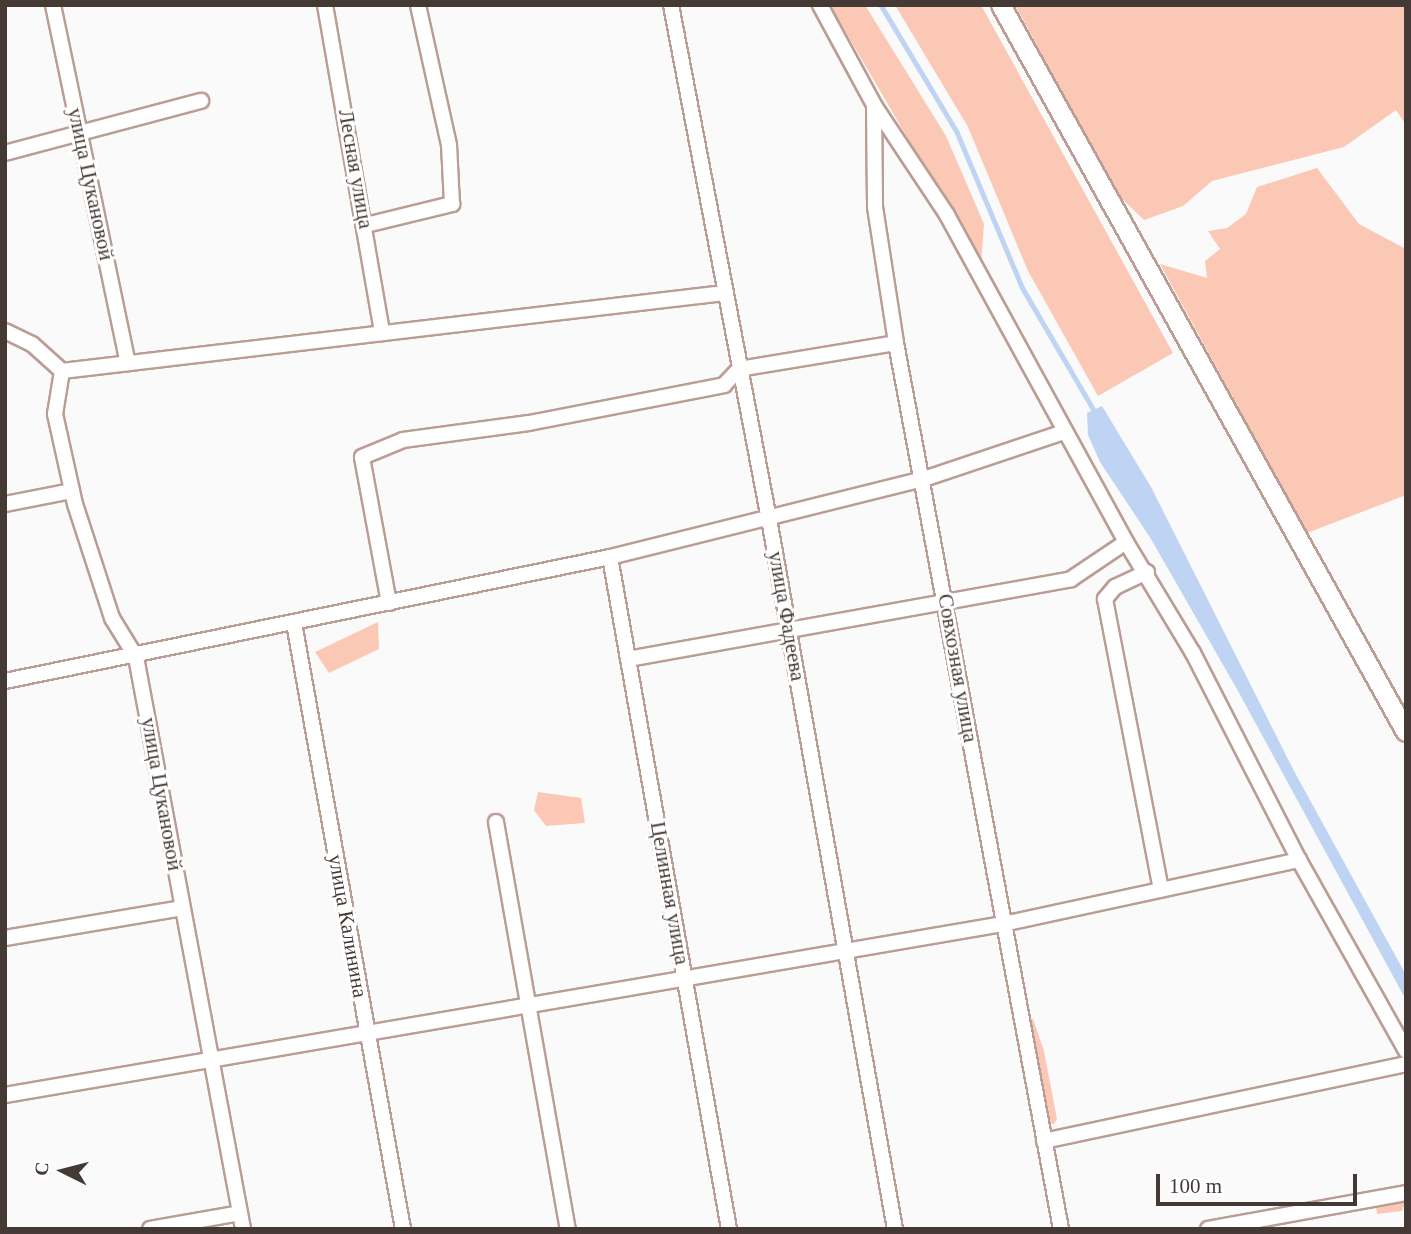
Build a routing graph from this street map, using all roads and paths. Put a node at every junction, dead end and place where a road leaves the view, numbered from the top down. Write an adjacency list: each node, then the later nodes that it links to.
1 (53, 5): 9 (street, улица Цукановой)
2 (325, 5): 11 (street, Лесная улица)
3 (418, 5): 11 (street)
4 (671, 5): 12 (street, улица Фадеева)
5 (820, 5): 8 (street)
6 (1001, 5): 34 (main road)
7 (201, 101): 9 (street)
8 (874, 105): 15 (street, Совхозная улица); 19 (street)
9 (82, 133): 10 (street); 16 (street, улица Цукановой)
10 (5, 153)
11 (366, 225): 14 (street, Лесная улица)
12 (724, 293): 14 (street); 17 (street, улица Фадеева)
13 (5, 331): 18 (street)
14 (382, 333): 16 (street)
15 (896, 343): 17 (street); 20 (street, Совхозная улица)
16 (128, 363): 18 (street)
17 (739, 369): 23 (street, улица Фадеева); 28 (street)
18 (62, 371): 21 (street, улица Цукановой)
19 (1064, 432): 20 (street); 24 (street)
20 (924, 479): 23 (street); 27 (street, Совхозная улица)
21 (72, 491): 22 (street); 31 (street, улица Цукановой)
22 (5, 504)
23 (769, 519): 25 (street); 30 (street, улица Фадеева)
24 (1126, 542): 26 (street); 27 (street)
25 (610, 557): 28 (street); 32 (street, Целинная улица)
26 (1147, 572): 36 (street); 37 (street)
27 (946, 602): 30 (street); 39 (street, Совхозная улица)
28 (389, 603): 29 (street)
29 (294, 623): 31 (street); 44 (street, улица Калинина)
30 (789, 629): 32 (street); 41 (street, улица Фадеева)
31 (136, 657): 33 (street); 38 (street, улица Цукановой)
32 (628, 659): 42 (street, Целинная улица)
33 (5, 681)
34 (1406, 732)
35 (496, 822): 43 (street)
36 (1299, 860): 37 (street); 45 (street)
37 (1161, 890): 39 (street)
38 (182, 908): 40 (street); 46 (street, улица Цукановой)
39 (1003, 924): 41 (street); 49 (street, Совхозная улица)
40 (5, 938)
41 (847, 951): 42 (street); 57 (street, улица Фадеева)
42 (685, 981): 43 (street); 56 (street, Целинная улица)
43 (530, 1007): 44 (street); 55 (street)
44 (368, 1035): 46 (street); 54 (street, улица Калинина)
45 (1406, 1051)
46 (211, 1061): 48 (street); 51 (street, улица Цукановой)
47 (1406, 1064): 49 (street)
48 (5, 1095)
49 (1044, 1141): 58 (street, Совхозная улица)
50 (1406, 1193): 59 (street)
51 (240, 1213): 52 (street); 53 (street, улица Цукановой)
52 (150, 1229)
53 (243, 1229)
54 (403, 1229)
55 (568, 1229)
56 (729, 1229)
57 (895, 1229)
58 (1061, 1229)
59 (1208, 1229)

